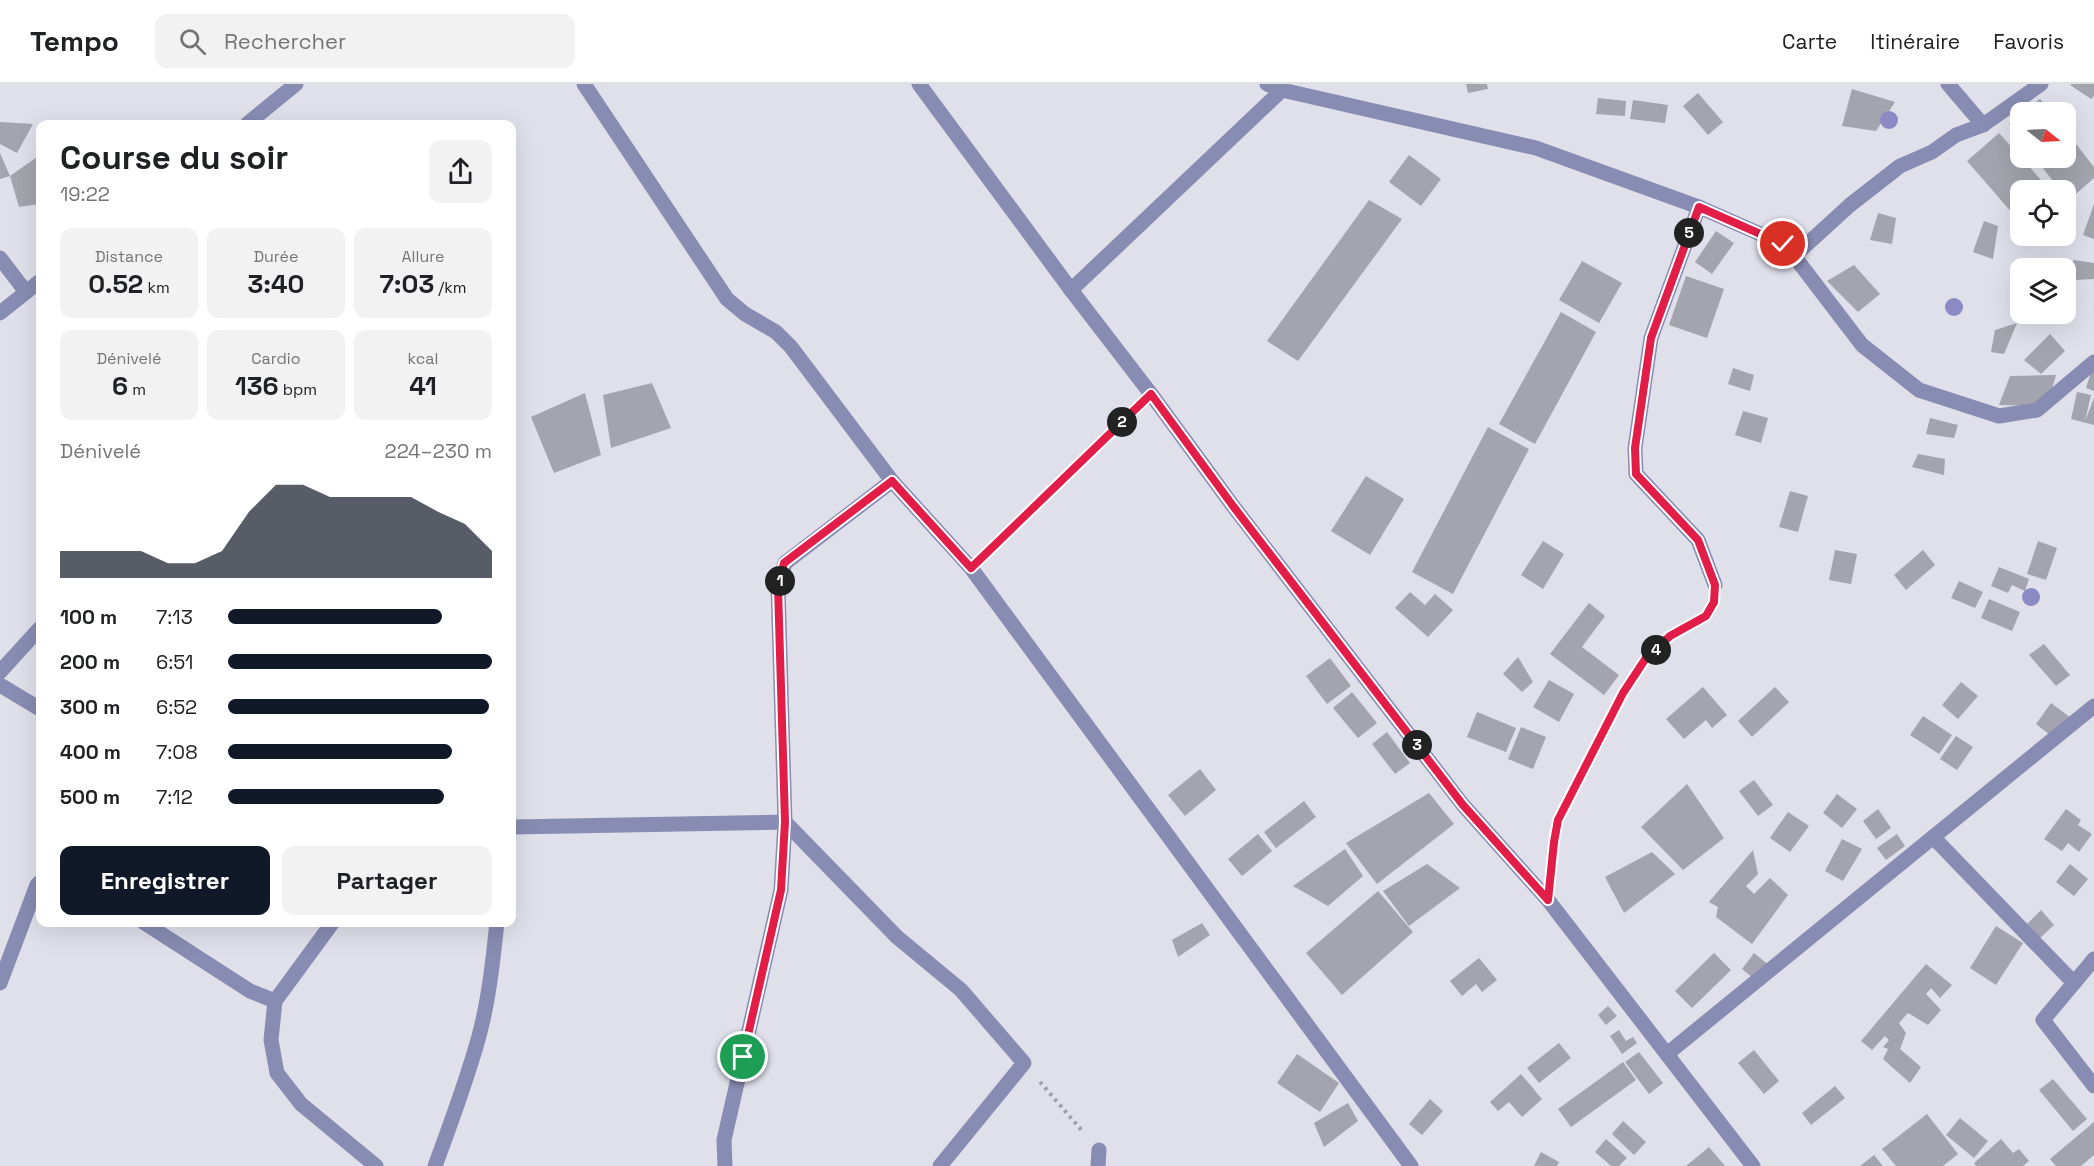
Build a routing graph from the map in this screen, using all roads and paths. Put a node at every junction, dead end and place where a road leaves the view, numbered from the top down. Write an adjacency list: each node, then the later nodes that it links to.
1 (296, 84): 8 (street)
2 (584, 84): 19 (street)
3 (919, 84): 14 (street)
4 (1267, 84): 7 (street)
5 (1948, 84): 9 (street)
6 (2041, 84): 9 (street)
7 (1282, 90): 10 (street); 14 (street)
8 (252, 120)
9 (1983, 125): 11 (street)
10 (1699, 207): 11 (street); 21 (street)
11 (1794, 256): 17 (street)
12 (0, 258): 15 (street)
13 (36, 284): 15 (street)
14 (1071, 290): 18 (street)
15 (26, 292): 16 (street)
16 (0, 313)
17 (2094, 362)
18 (1151, 394): 20 (path); 31 (street)
19 (892, 481): 20 (street); 27 (street)
20 (971, 568): 48 (street)
21 (1715, 585): 31 (path)
22 (36, 632): 23 (street)
23 (0, 672)
24 (0, 685): 26 (street)
25 (2094, 706): 29 (street)
26 (36, 707)
27 (785, 822): 28 (street); 40 (street); 45 (street)
28 (516, 827)
29 (1933, 837): 37 (street); 39 (street)
30 (36, 888): 36 (street)
31 (1548, 900): 39 (street)
32 (151, 927): 38 (street)
33 (329, 927): 38 (street)
34 (497, 927): 44 (street)
35 (2094, 959): 37 (street)
36 (0, 983)
37 (2074, 983): 41 (street)
38 (275, 1001): 43 (street)
39 (1667, 1054): 49 (street)
40 (1024, 1063): 42 (path); 46 (street)
41 (2094, 1086)
42 (1099, 1150): 47 (street)
43 (376, 1166)
44 (435, 1166)
45 (724, 1166)
46 (940, 1166)
47 (1098, 1166)
48 (1411, 1166)
49 (1753, 1166)

